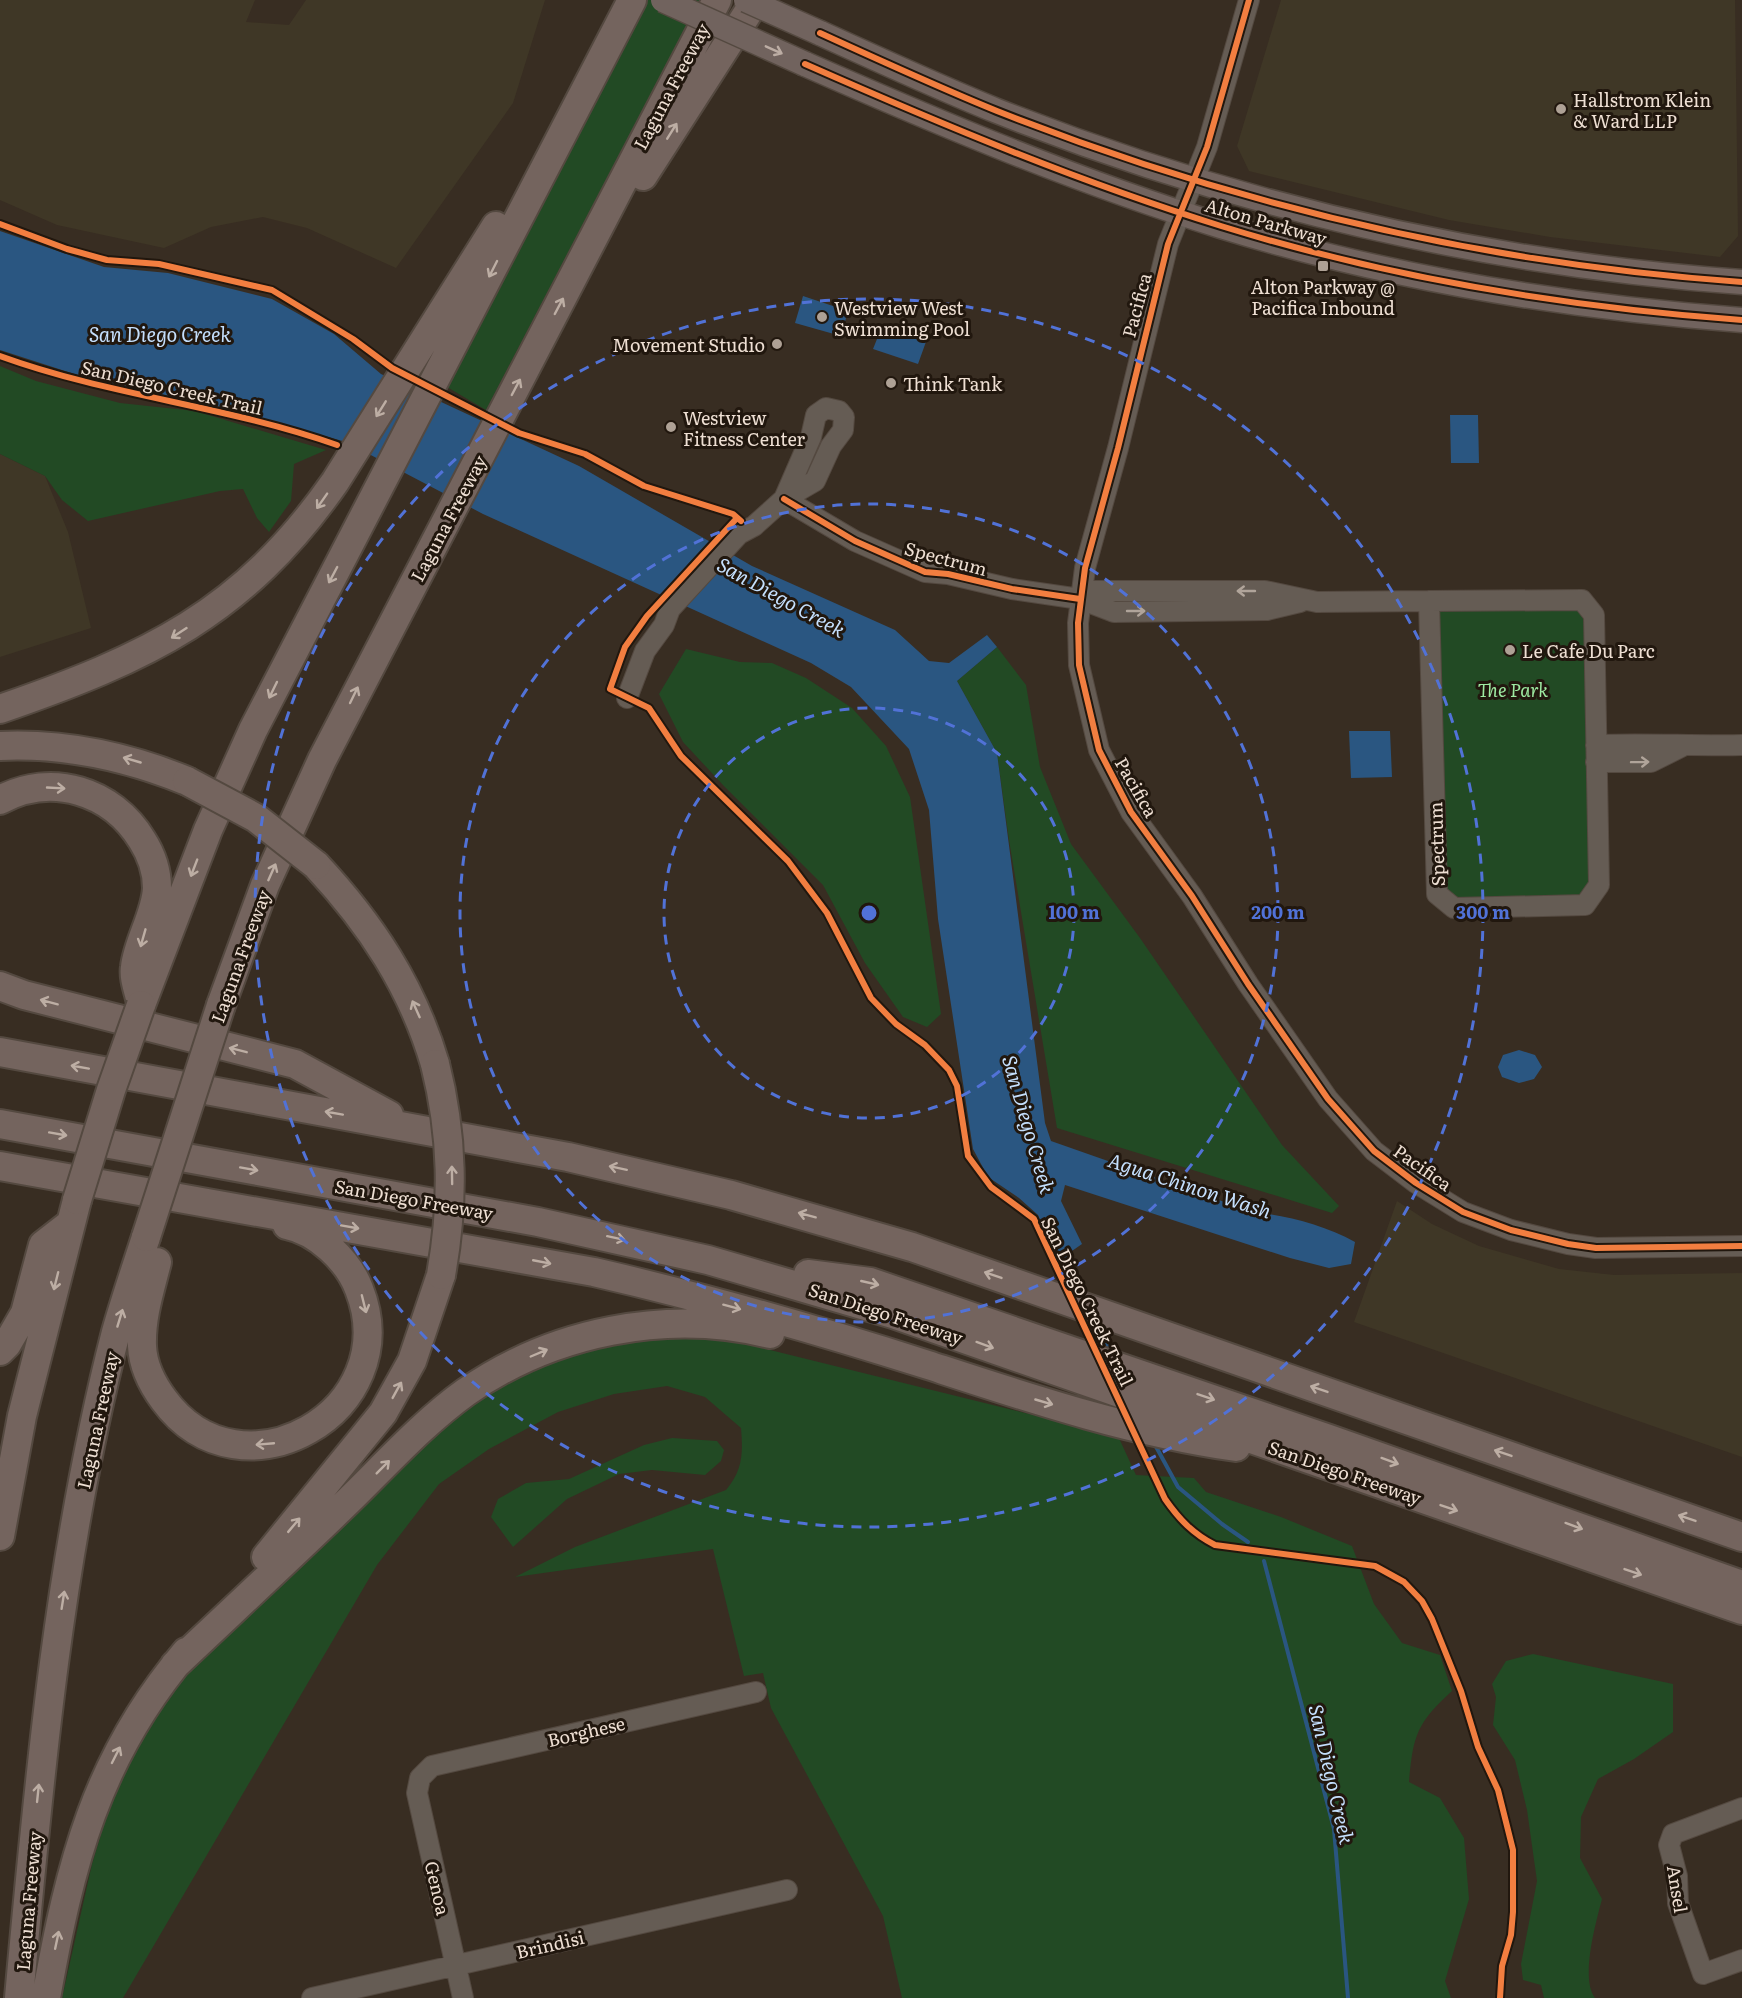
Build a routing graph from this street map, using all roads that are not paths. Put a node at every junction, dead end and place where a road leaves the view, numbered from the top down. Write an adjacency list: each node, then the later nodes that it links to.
1 (632, 0): 7 (highway)
2 (663, 0): 9 (main road, Alton Parkway, one-way to 9, bridge)
3 (717, 0): 10 (highway, Laguna Freeway)
4 (746, 0): 8 (main road, Alton Parkway, bridge)
5 (756, 0): 10 (highway, one-way to 5)
6 (1249, 0): 8 (street, Pacifica)
7 (606, 48): 16 (highway, one-way to 16); 22 (highway, one-way to 22)
8 (1194, 178): 9 (street, Pacifica); 11 (main road, Alton Parkway)
9 (1179, 212): 12 (main road, Alton Parkway); 13 (street, Pacifica)
10 (589, 247): 29 (highway, Laguna Freeway, one-way to 10, bridge)
11 (1742, 282)
12 (1742, 320)
13 (1080, 599): 14 (street, Spectrum); 15 (street, Spectrum); 30 (street, Pacifica)
14 (1429, 601): 19 (street, Spectrum); 19 (street, Spectrum)
15 (627, 698)
16 (0, 709)
17 (1742, 744): 19 (street)
18 (0, 746): 39 (highway, one-way to 18, bridge)
19 (1596, 753)
20 (0, 800): 22 (highway, one-way to 22)
21 (0, 986): 25 (highway, one-way to 21)
22 (142, 993): 28 (highway, bridge)
23 (0, 1052): 25 (highway, one-way to 23)
24 (0, 1124): 31 (highway, San Diego Freeway, one-way to 31)
25 (412, 1128): 36 (highway, one-way to 25)
26 (0, 1166): 27 (highway)
27 (127, 1189): 29 (highway, one-way to 29); 33 (highway, one-way to 33)
28 (70, 1224): 32 (highway); 35 (highway, one-way to 35)
29 (154, 1239): 46 (highway, Laguna Freeway, one-way to 29)
30 (1742, 1246)
31 (708, 1260): 34 (highway, San Diego Freeway, one-way to 34); 37 (highway, one-way to 37)
32 (0, 1351)
33 (928, 1365): 34 (highway, one-way to 34); 39 (highway, one-way to 33)
34 (1295, 1454): 38 (highway, San Diego Freeway, one-way to 38)
35 (0, 1536)
36 (1742, 1537)
37 (1742, 1585)
38 (1742, 1610)
39 (175, 1665): 47 (highway, one-way to 39)
40 (756, 1692): 41 (street, Borghese)
41 (420, 1778): 45 (street, Genoa)
42 (1742, 1808): 44 (street, Ansel)
43 (788, 1890): 45 (street, Brindisi)
44 (1742, 1960)
45 (456, 1965): 48 (street, Brindisi); 49 (street, Genoa)
46 (19, 1998)
47 (46, 1998)
48 (312, 1998)
49 (463, 1998)

